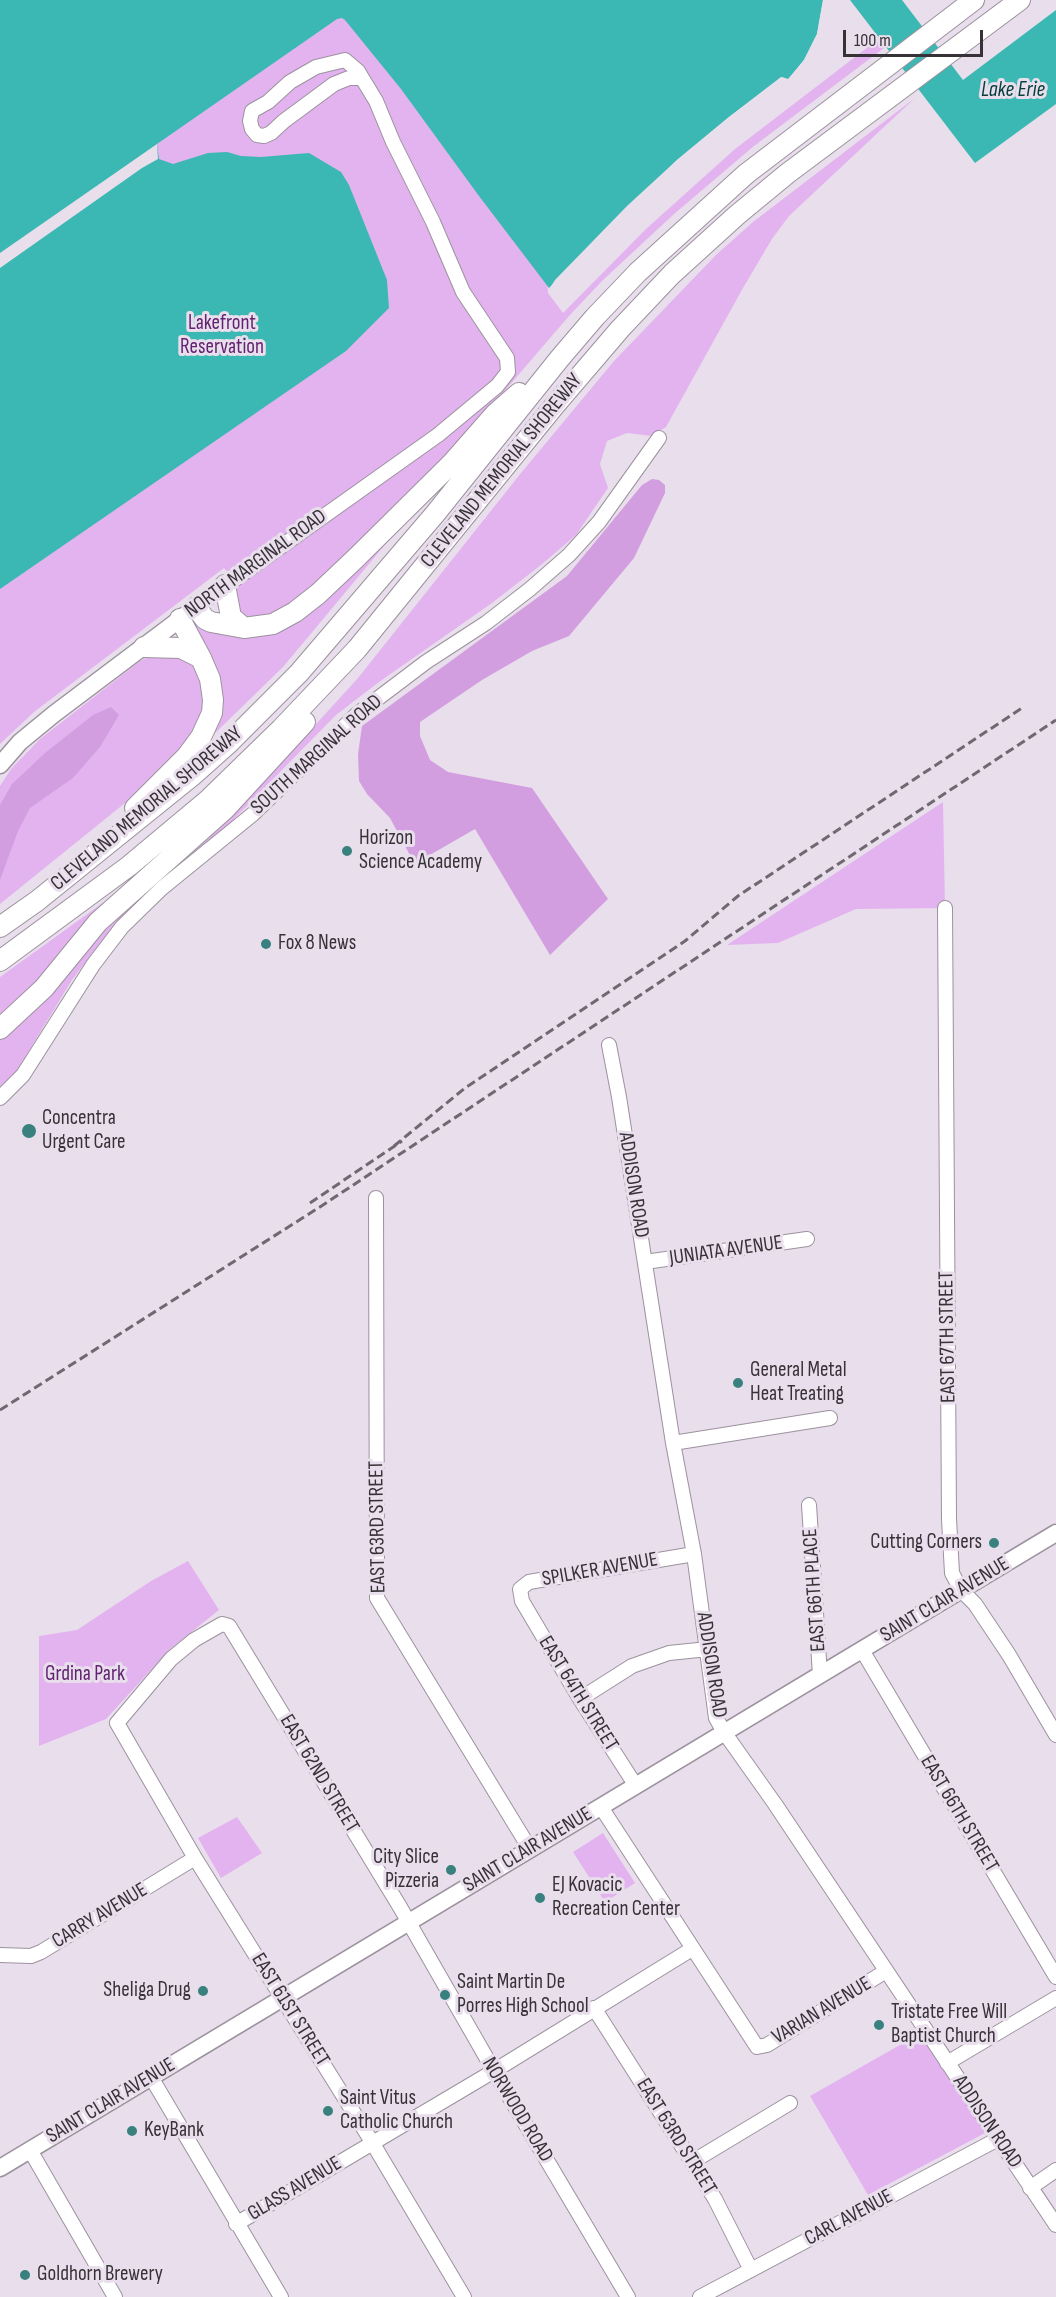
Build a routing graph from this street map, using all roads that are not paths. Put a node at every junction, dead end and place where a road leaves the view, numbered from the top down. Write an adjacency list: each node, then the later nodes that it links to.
1 (974, 0): 4 (highway, CLEVELAND MEMORIAL SHOREWAY)
2 (1020, 0): 11 (highway, CLEVELAND MEMORIAL SHOREWAY)
3 (362, 78): 3 (street); 6 (street, NORTH MARGINAL ROAD)
4 (560, 358): 9 (highway); 14 (highway, CLEVELAND MEMORIAL SHOREWAY)
5 (659, 438): 20 (street, SOUTH MARGINAL ROAD)
6 (225, 585): 7 (street, NORTH MARGINAL ROAD); 9 (highway)
7 (196, 607): 8 (main road, NORTH MARGINAL ROAD); 9 (highway)
8 (180, 619): 10 (main road, NORTH MARGINAL ROAD); 12 (highway)
9 (244, 628)
10 (144, 647): 12 (highway); 13 (main road, NORTH MARGINAL ROAD)
11 (357, 649): 17 (highway, CLEVELAND MEMORIAL SHOREWAY); 18 (highway)
12 (201, 658): 14 (highway)
13 (0, 765)
14 (70, 874): 16 (highway, CLEVELAND MEMORIAL SHOREWAY)
15 (945, 908): 29 (street, EAST 67TH STREET)
16 (0, 927)
17 (0, 961)
18 (0, 1029)
19 (609, 1045): 23 (street, ADDISON ROAD)
20 (0, 1098)
21 (376, 1198): 40 (street, EAST 63RD STREET)
22 (807, 1239): 23 (street, JUNIATA AVENUE)
23 (645, 1262): 25 (street, ADDISON ROAD)
24 (830, 1419): 25 (street)
25 (673, 1443): 28 (street, ADDISON ROAD)
26 (809, 1505): 34 (street, EAST 66TH PLACE)
27 (1056, 1533): 29 (main road, SAINT CLAIR AVENUE)
28 (694, 1554): 30 (street, SPILKER AVENUE); 32 (street, ADDISON ROAD)
29 (961, 1590): 33 (main road, SAINT CLAIR AVENUE); 37 (street, EAST 67TH STREET)
30 (522, 1601): 35 (street, EAST 64TH STREET)
31 (229, 1626): 41 (street, EAST 61ST STREET); 42 (street, EAST 62ND STREET)
32 (708, 1649): 35 (street); 36 (street, ADDISON ROAD)
33 (862, 1650): 34 (main road, SAINT CLAIR AVENUE); 46 (street, EAST 66TH STREET)
34 (820, 1675): 36 (main road, SAINT CLAIR AVENUE)
35 (580, 1699): 38 (street, EAST 64TH STREET)
36 (723, 1732): 38 (main road, SAINT CLAIR AVENUE); 45 (street, ADDISON ROAD)
37 (1056, 1735)
38 (636, 1786): 39 (main road, SAINT CLAIR AVENUE)
39 (601, 1807): 40 (main road, SAINT CLAIR AVENUE); 43 (street)
40 (530, 1849): 42 (main road, SAINT CLAIR AVENUE)
41 (195, 1858): 44 (street, CARRY AVENUE); 47 (street, EAST 61ST STREET)
42 (407, 1923): 47 (main road, SAINT CLAIR AVENUE); 51 (street, NORWOOD ROAD)
43 (692, 1949): 45 (street, VARIAN AVENUE); 49 (street, GLASS AVENUE)
44 (0, 1955)
45 (886, 1971): 50 (street, ADDISON ROAD)
46 (1056, 1977)
47 (283, 1998): 52 (main road, SAINT CLAIR AVENUE); 55 (street, EAST 61ST STREET)
48 (1056, 1998): 50 (street)
49 (594, 2008): 51 (street, GLASS AVENUE); 57 (street, EAST 63RD STREET)
50 (947, 2063): 54 (street, ADDISON ROAD)
51 (494, 2072): 55 (street, GLASS AVENUE); 67 (street, NORWOOD ROAD)
52 (151, 2077): 56 (main road, SAINT CLAIR AVENUE); 61 (street)
53 (789, 2103): 57 (street)
54 (998, 2139): 60 (street, ADDISON ROAD); 63 (street, CARL AVENUE)
55 (372, 2142): 61 (street, GLASS AVENUE); 66 (street, EAST 61ST STREET)
56 (30, 2150): 58 (main road, SAINT CLAIR AVENUE); 64 (street)
57 (692, 2162): 63 (street, EAST 63RD STREET)
58 (0, 2168)
59 (1056, 2170): 60 (street)
60 (1030, 2188): 62 (street, ADDISON ROAD)
61 (236, 2224): 65 (street)
62 (1056, 2225)
63 (751, 2270): 68 (street, CARL AVENUE)
64 (115, 2297)
65 (280, 2297)
66 (464, 2297)
67 (628, 2297)
68 (700, 2297)

